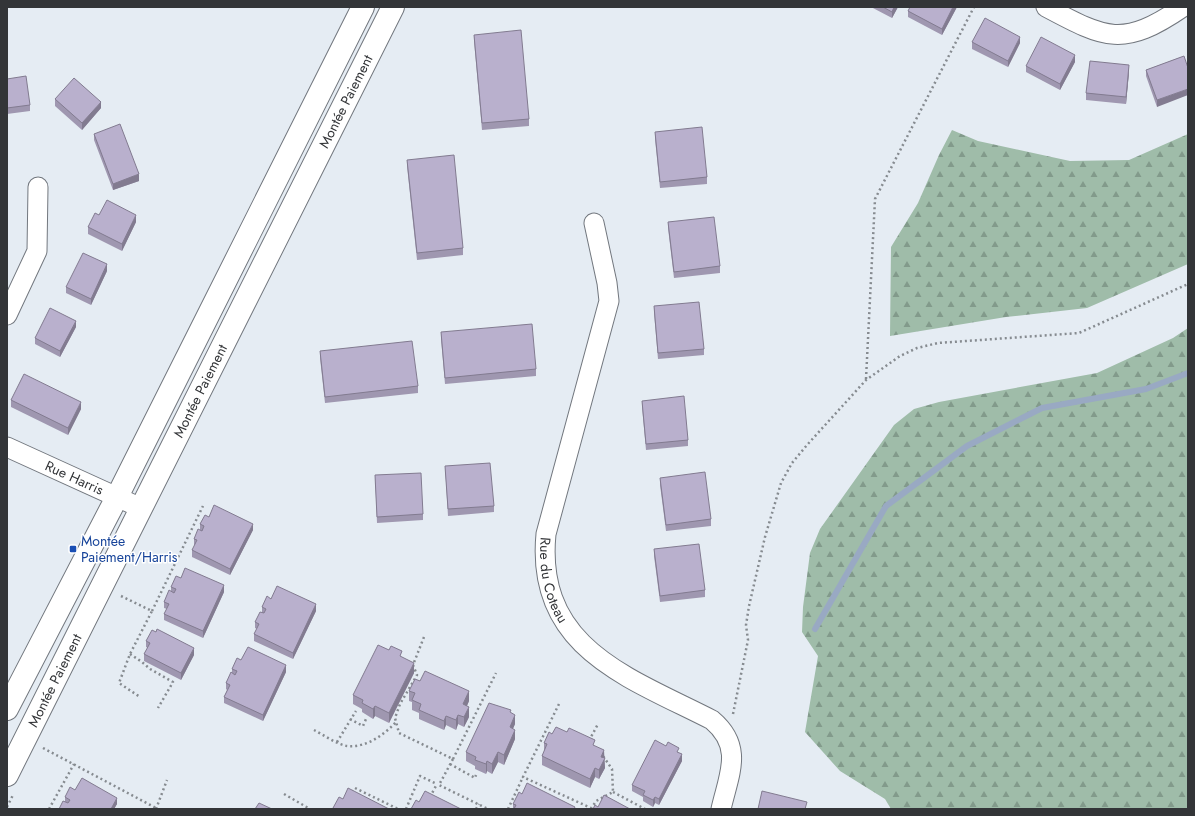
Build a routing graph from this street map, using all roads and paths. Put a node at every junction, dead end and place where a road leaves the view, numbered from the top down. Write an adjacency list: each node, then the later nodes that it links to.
1 (363, 7): 12 (main road, Montée Paiement)
2 (393, 7): 14 (main road, Montée Paiement)
3 (974, 7): 10 (path)
4 (1046, 7): 5 (street)
5 (1183, 7)
6 (38, 187): 9 (street)
7 (594, 223): 30 (street, Rue du Coteau)
8 (1188, 284): 10 (path)
9 (7, 315)
10 (866, 380): 30 (path)
11 (7, 447): 12 (street, Rue Harris)
12 (117, 497): 14 (street, Rue Harris); 21 (main road, Montée Paiement)
13 (203, 506): 16 (path)
14 (141, 508): 38 (main road, Montée Paiement)
15 (115, 593): 16 (path)
16 (152, 611): 18 (path)
17 (424, 637): 27 (path)
18 (130, 654): 20 (path); 23 (path)
19 (496, 673): 35 (path)
20 (140, 697)
21 (9, 704)
22 (559, 704): 40 (path)
23 (158, 708)
24 (356, 710): 25 (path)
25 (350, 719): 26 (path); 31 (path)
26 (366, 719)
27 (396, 722): 31 (path); 35 (path)
28 (598, 724): 32 (path)
29 (314, 730): 31 (path)
30 (728, 738): 58 (street, Rue du Coteau)
31 (338, 742)
32 (593, 743)
33 (38, 744): 36 (path)
34 (599, 751): 43 (path)
35 (453, 759): 37 (path)
36 (74, 764): 48 (path); 49 (path)
37 (450, 764): 39 (path); 42 (path)
38 (7, 775)
39 (476, 775)
40 (523, 777): 55 (path); 56 (path)
41 (167, 780): 48 (path)
42 (438, 784): 46 (path); 47 (path); 52 (path)
43 (613, 792): 56 (path); 57 (path)
44 (352, 793): 51 (path)
45 (284, 794): 50 (path)
46 (429, 800)
47 (478, 804): 53 (path); 54 (path)
48 (156, 808)
49 (49, 809)
50 (310, 809)
51 (398, 809)
52 (406, 809)
53 (476, 809)
54 (488, 809)
55 (508, 809)
56 (591, 809)
57 (645, 809)
58 (720, 809)

